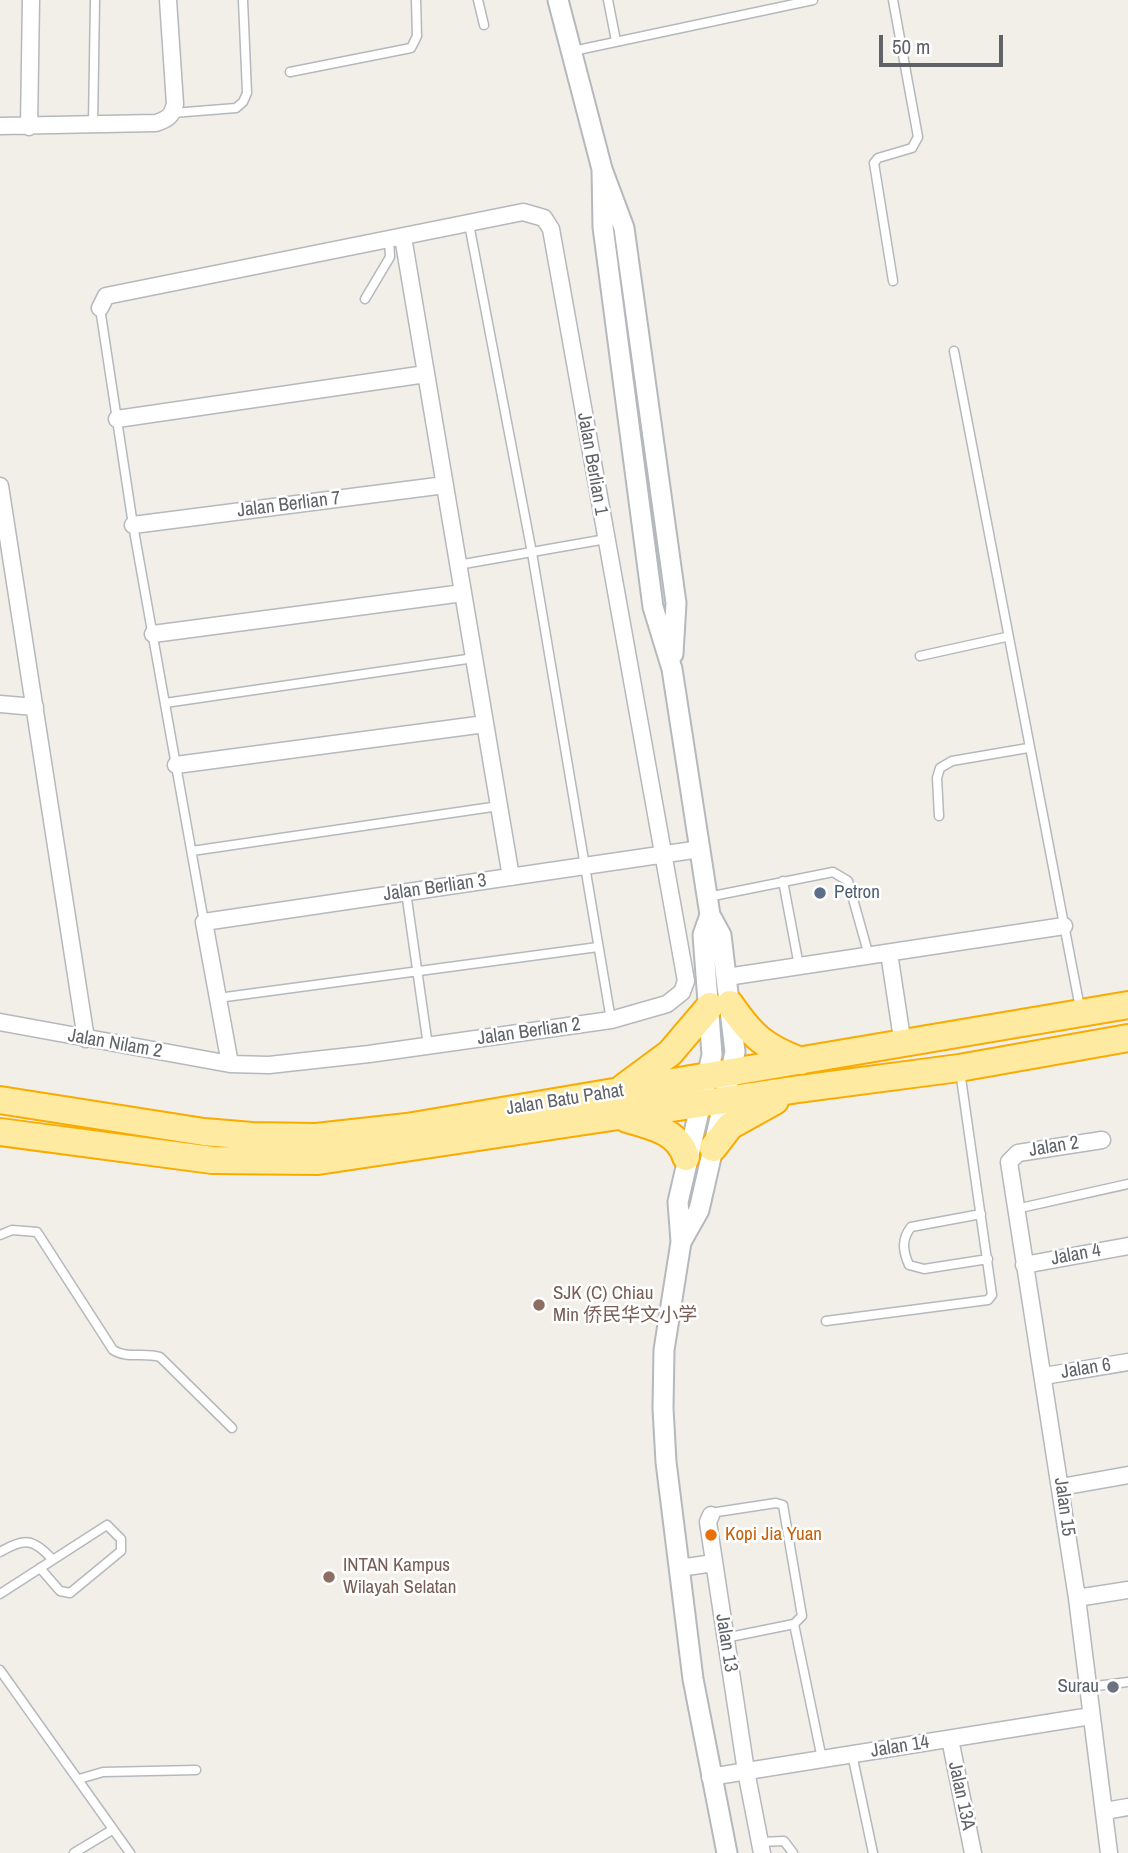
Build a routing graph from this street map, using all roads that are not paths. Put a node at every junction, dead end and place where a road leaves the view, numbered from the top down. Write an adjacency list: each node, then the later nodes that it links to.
1 (31, 0): 18 (street)
2 (95, 0): 16 (lane)
3 (168, 0): 15 (street)
4 (243, 0): 15 (lane)
5 (416, 0): 14 (lane)
6 (478, 0): 11 (lane)
7 (558, 0): 13 (street)
8 (608, 0): 12 (lane)
9 (813, 0): 12 (lane)
10 (893, 0): 21 (lane)
11 (484, 25)
12 (616, 41): 13 (lane)
13 (573, 51): 46 (street)
14 (290, 72)
15 (173, 113): 16 (street)
16 (93, 125): 18 (street)
17 (0, 126): 18 (street)
18 (29, 127)
19 (469, 224): 20 (street, Jalan Berlian 1); 30 (street, Jalan Berlian 1); 31 (lane)
20 (396, 239): 22 (lane); 23 (street, Jalan Berlian 1); 25 (street)
21 (892, 281)
22 (366, 299)
23 (100, 308): 26 (lane)
24 (954, 351): 35 (lane)
25 (426, 374): 26 (street); 27 (street)
26 (117, 419): 29 (lane)
27 (445, 485): 29 (street, Jalan Berlian 7); 32 (street)
28 (0, 486): 40 (street)
29 (134, 525): 34 (lane)
30 (606, 540): 31 (lane); 48 (street, Jalan Berlian 1)
31 (532, 553): 32 (lane); 49 (lane)
32 (458, 565): 33 (street)
33 (463, 593): 34 (street); 37 (street)
34 (153, 635): 38 (lane)
35 (1006, 636): 36 (lane); 42 (lane)
36 (920, 656)
37 (474, 658): 38 (lane); 41 (street)
38 (165, 703): 43 (lane)
39 (0, 704): 40 (street)
40 (35, 707): 69 (street)
41 (485, 724): 43 (street); 44 (street)
42 (1028, 748): 45 (lane); 55 (lane)
43 (176, 765): 47 (lane)
44 (499, 806): 47 (lane); 50 (street)
45 (939, 816)
46 (700, 849): 48 (street, Jalan Berlian 3); 53 (street)
47 (192, 851): 54 (lane)
48 (665, 854): 49 (street, Jalan Berlian 3); 66 (street, Jalan Berlian 2)
49 (584, 866): 50 (street, Jalan Berlian 3); 56 (lane)
50 (511, 877): 52 (street, Jalan Berlian 3)
51 (783, 881): 53 (lane); 58 (lane); 59 (lane)
52 (406, 892): 54 (street, Jalan Berlian 3); 60 (lane)
53 (709, 906): 61 (street); 63 (street)
54 (204, 922): 62 (street)
55 (1063, 926): 57 (street); 65 (lane)
56 (598, 947): 60 (lane); 66 (lane)
57 (889, 953): 58 (street); 70 (street)
58 (869, 956): 59 (street)
59 (799, 966): 61 (street)
60 (417, 971): 62 (lane); 71 (lane)
61 (727, 977): 63 (street)
62 (218, 998): 73 (street)
63 (720, 1005): 72 (highway); 75 (street); 78 (highway)
64 (1128, 1005): 65 (highway, Jalan Batu Pahat)
65 (1080, 1013): 70 (highway, Jalan Batu Pahat)
66 (611, 1020): 71 (street, Jalan Berlian 2)
67 (0, 1022): 69 (street, Jalan Nilam 2)
68 (1128, 1038): 74 (highway, Jalan Batu Pahat)
69 (86, 1039): 73 (street, Jalan Nilam 2)
70 (902, 1045): 72 (highway, Jalan Batu Pahat)
71 (428, 1046): 73 (street, Jalan Berlian 2)
72 (800, 1061): 75 (highway, Jalan Batu Pahat)
73 (230, 1064)
74 (959, 1068): 76 (highway, Jalan Batu Pahat); 87 (lane)
75 (719, 1075): 78 (highway, Jalan Batu Pahat); 79 (street)
76 (799, 1089): 79 (highway, Jalan Batu Pahat); 82 (highway)
77 (0, 1100): 78 (highway, Jalan Batu Pahat)
78 (619, 1104): 79 (highway, Jalan Batu Pahat); 80 (highway, Jalan Batu Pahat); 83 (highway)
79 (712, 1104): 82 (street); 83 (street)
80 (0, 1132)
81 (1102, 1140): 84 (street, Jalan 2)
82 (713, 1148): 89 (street)
83 (686, 1157): 89 (street)
84 (1009, 1162): 86 (street, Jalan 15)
85 (1128, 1184): 86 (lane)
86 (1016, 1209): 92 (street, Jalan 15)
87 (981, 1214): 91 (lane); 91 (lane)
88 (0, 1235): 96 (lane)
89 (681, 1242): 104 (street)
90 (1128, 1246): 92 (street, Jalan 4)
91 (988, 1259): 93 (lane)
92 (1024, 1265): 95 (street, Jalan 15)
93 (826, 1321)
94 (1128, 1362): 95 (street, Jalan 6)
95 (1044, 1376): 98 (street, Jalan 15)
96 (232, 1428)
97 (1128, 1475): 98 (street)
98 (1061, 1487): 107 (street, Jalan 15)
99 (711, 1516): 102 (street, Jalan 13); 108 (lane)
100 (0, 1552): 101 (lane)
101 (52, 1559): 103 (lane); 103 (lane)
102 (714, 1563): 104 (street); 109 (street, Jalan 13)
103 (40, 1568): 106 (lane)
104 (679, 1568): 119 (street)
105 (1128, 1590): 107 (street)
106 (0, 1594)
107 (1077, 1598): 112 (street, Jalan 15)
108 (794, 1624): 109 (lane); 116 (lane)
109 (725, 1637): 118 (street, Jalan 13)
110 (0, 1670): 120 (lane)
111 (1128, 1682): 112 (lane)
112 (1088, 1687): 113 (street, Jalan 15)
113 (1091, 1716): 114 (street, Jalan 14); 122 (street, Jalan 15)
114 (950, 1739): 115 (street, Jalan 14); 130 (street, Jalan 13A)
115 (852, 1755): 116 (street, Jalan 14); 129 (lane)
116 (822, 1759): 118 (street, Jalan 14)
117 (196, 1770): 120 (lane)
118 (746, 1772): 119 (street, Jalan 14); 124 (street)
119 (710, 1777): 127 (street)
120 (79, 1779): 123 (lane)
121 (1128, 1807): 122 (street)
122 (1105, 1811): 131 (street, Jalan 15)
123 (112, 1830): 125 (lane); 126 (lane)
124 (761, 1847): 128 (lane)
125 (74, 1853)
126 (130, 1853)
127 (727, 1853)
128 (793, 1853)
129 (873, 1853)
130 (973, 1853)
131 (1109, 1853)

